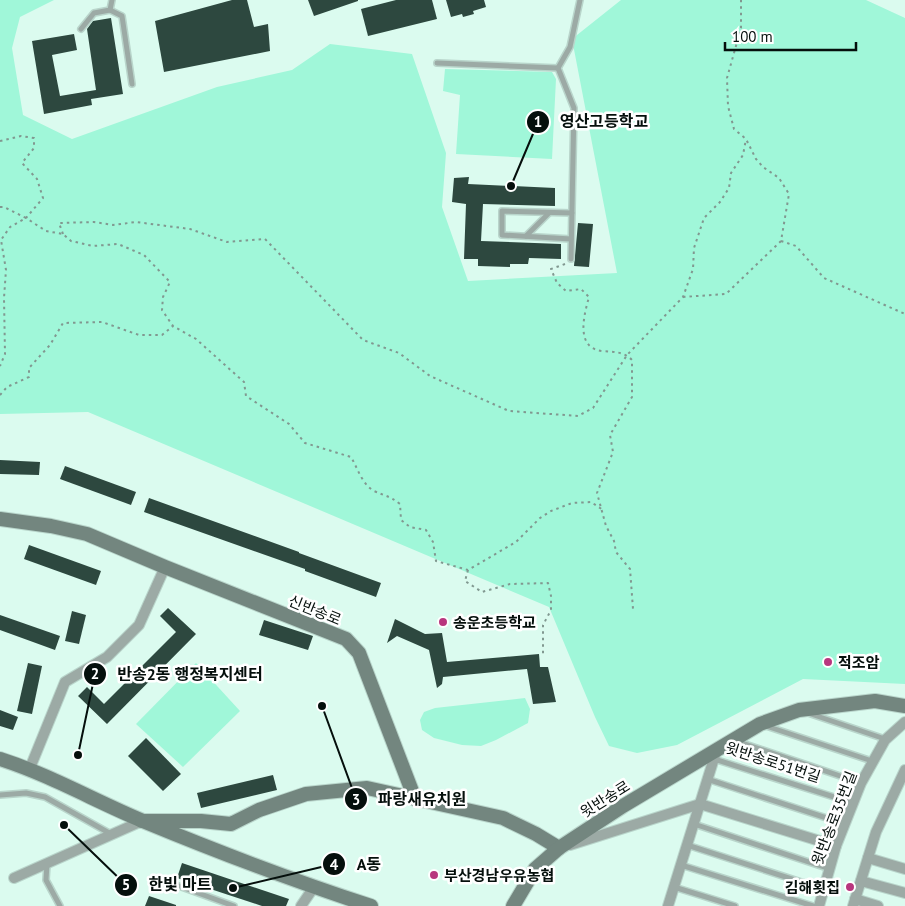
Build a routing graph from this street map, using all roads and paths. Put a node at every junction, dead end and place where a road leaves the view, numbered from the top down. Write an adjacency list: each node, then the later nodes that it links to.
1 (112, 0): 4 (lane)
2 (580, 0): 7 (lane)
3 (741, 0): 9 (path)
4 (110, 10): 5 (lane); 8 (lane)
5 (81, 29)
6 (437, 63): 7 (lane)
7 (558, 68): 13 (lane)
8 (132, 84)
9 (746, 139): 18 (path); 20 (path)
10 (0, 141): 14 (path)
11 (0, 207): 14 (path)
12 (548, 212): 13 (lane); 16 (lane); 16 (lane)
13 (572, 213): 17 (lane)
14 (26, 218): 15 (path); 24 (path)
15 (63, 234): 22 (path); 23 (path)
16 (526, 236): 17 (lane)
17 (571, 239): 19 (lane)
18 (781, 241): 20 (path); 21 (path)
19 (571, 259): 23 (path)
20 (683, 297): 23 (path)
21 (905, 314)
22 (173, 326): 25 (path); 29 (path)
23 (627, 355): 26 (path)
24 (0, 366)
25 (0, 395)
26 (603, 510): 29 (path); 30 (path)
27 (0, 519): 28 (main road, 신반송로)
28 (165, 567): 41 (street); 46 (main road, 신반송로)
29 (468, 570): 31 (path)
30 (633, 609)
31 (543, 654)
32 (905, 706): 33 (main road, 윗반송로)
33 (799, 710): 35 (main road, 윗반송로); 37 (lane)
34 (905, 722): 37 (street, 윗반송로35번길)
35 (760, 724): 36 (main road, 윗반송로); 40 (lane)
36 (733, 740): 38 (main road, 윗반송로); 44 (lane)
37 (885, 740): 40 (street, 윗반송로35번길)
38 (715, 755): 43 (street, 윗반송로51번길); 47 (lane, 윗반송로51번길); 55 (main road, 윗반송로)
39 (0, 759): 41 (main road)
40 (872, 761): 44 (street, 윗반송로35번길)
41 (30, 768): 49 (main road)
42 (905, 770): 56 (street)
43 (707, 779): 48 (street, 윗반송로51번길); 51 (lane)
44 (861, 783): 47 (street, 윗반송로35번길)
45 (0, 795): 52 (lane)
46 (415, 800): 49 (main road); 55 (main road)
47 (852, 803): 51 (street, 윗반송로35번길)
48 (700, 804): 50 (street, 윗반송로51번길); 54 (street); 55 (street)
49 (142, 821): 52 (street); 64 (main road)
50 (694, 824): 53 (street, 윗반송로51번길); 59 (lane)
51 (845, 824): 54 (street, 윗반송로35번길)
52 (112, 834): 57 (street)
53 (687, 845): 58 (street, 윗반송로51번길); 66 (lane)
54 (836, 846): 59 (street, 윗반송로35번길)
55 (559, 848): 73 (main road, 윗반송로)
56 (868, 858): 60 (street); 62 (street)
57 (47, 863): 61 (street); 70 (lane)
58 (681, 865): 65 (street, 윗반송로51번길); 76 (lane)
59 (830, 869): 66 (street, 윗반송로35번길)
60 (905, 869)
61 (14, 878)
62 (861, 880): 67 (street); 68 (street)
63 (176, 885): 71 (lane)
64 (314, 887): 69 (main road); 72 (street)
65 (674, 887): 74 (street, 윗반송로51번길); 75 (lane)
66 (824, 889): 77 (street, 윗반송로35번길)
67 (905, 892)
68 (854, 903): 78 (street)
69 (364, 905)
70 (60, 906)
71 (234, 906)
72 (301, 906)
73 (513, 906)
74 (668, 906)
75 (735, 906)
76 (813, 906)
77 (819, 906)
78 (878, 906)

